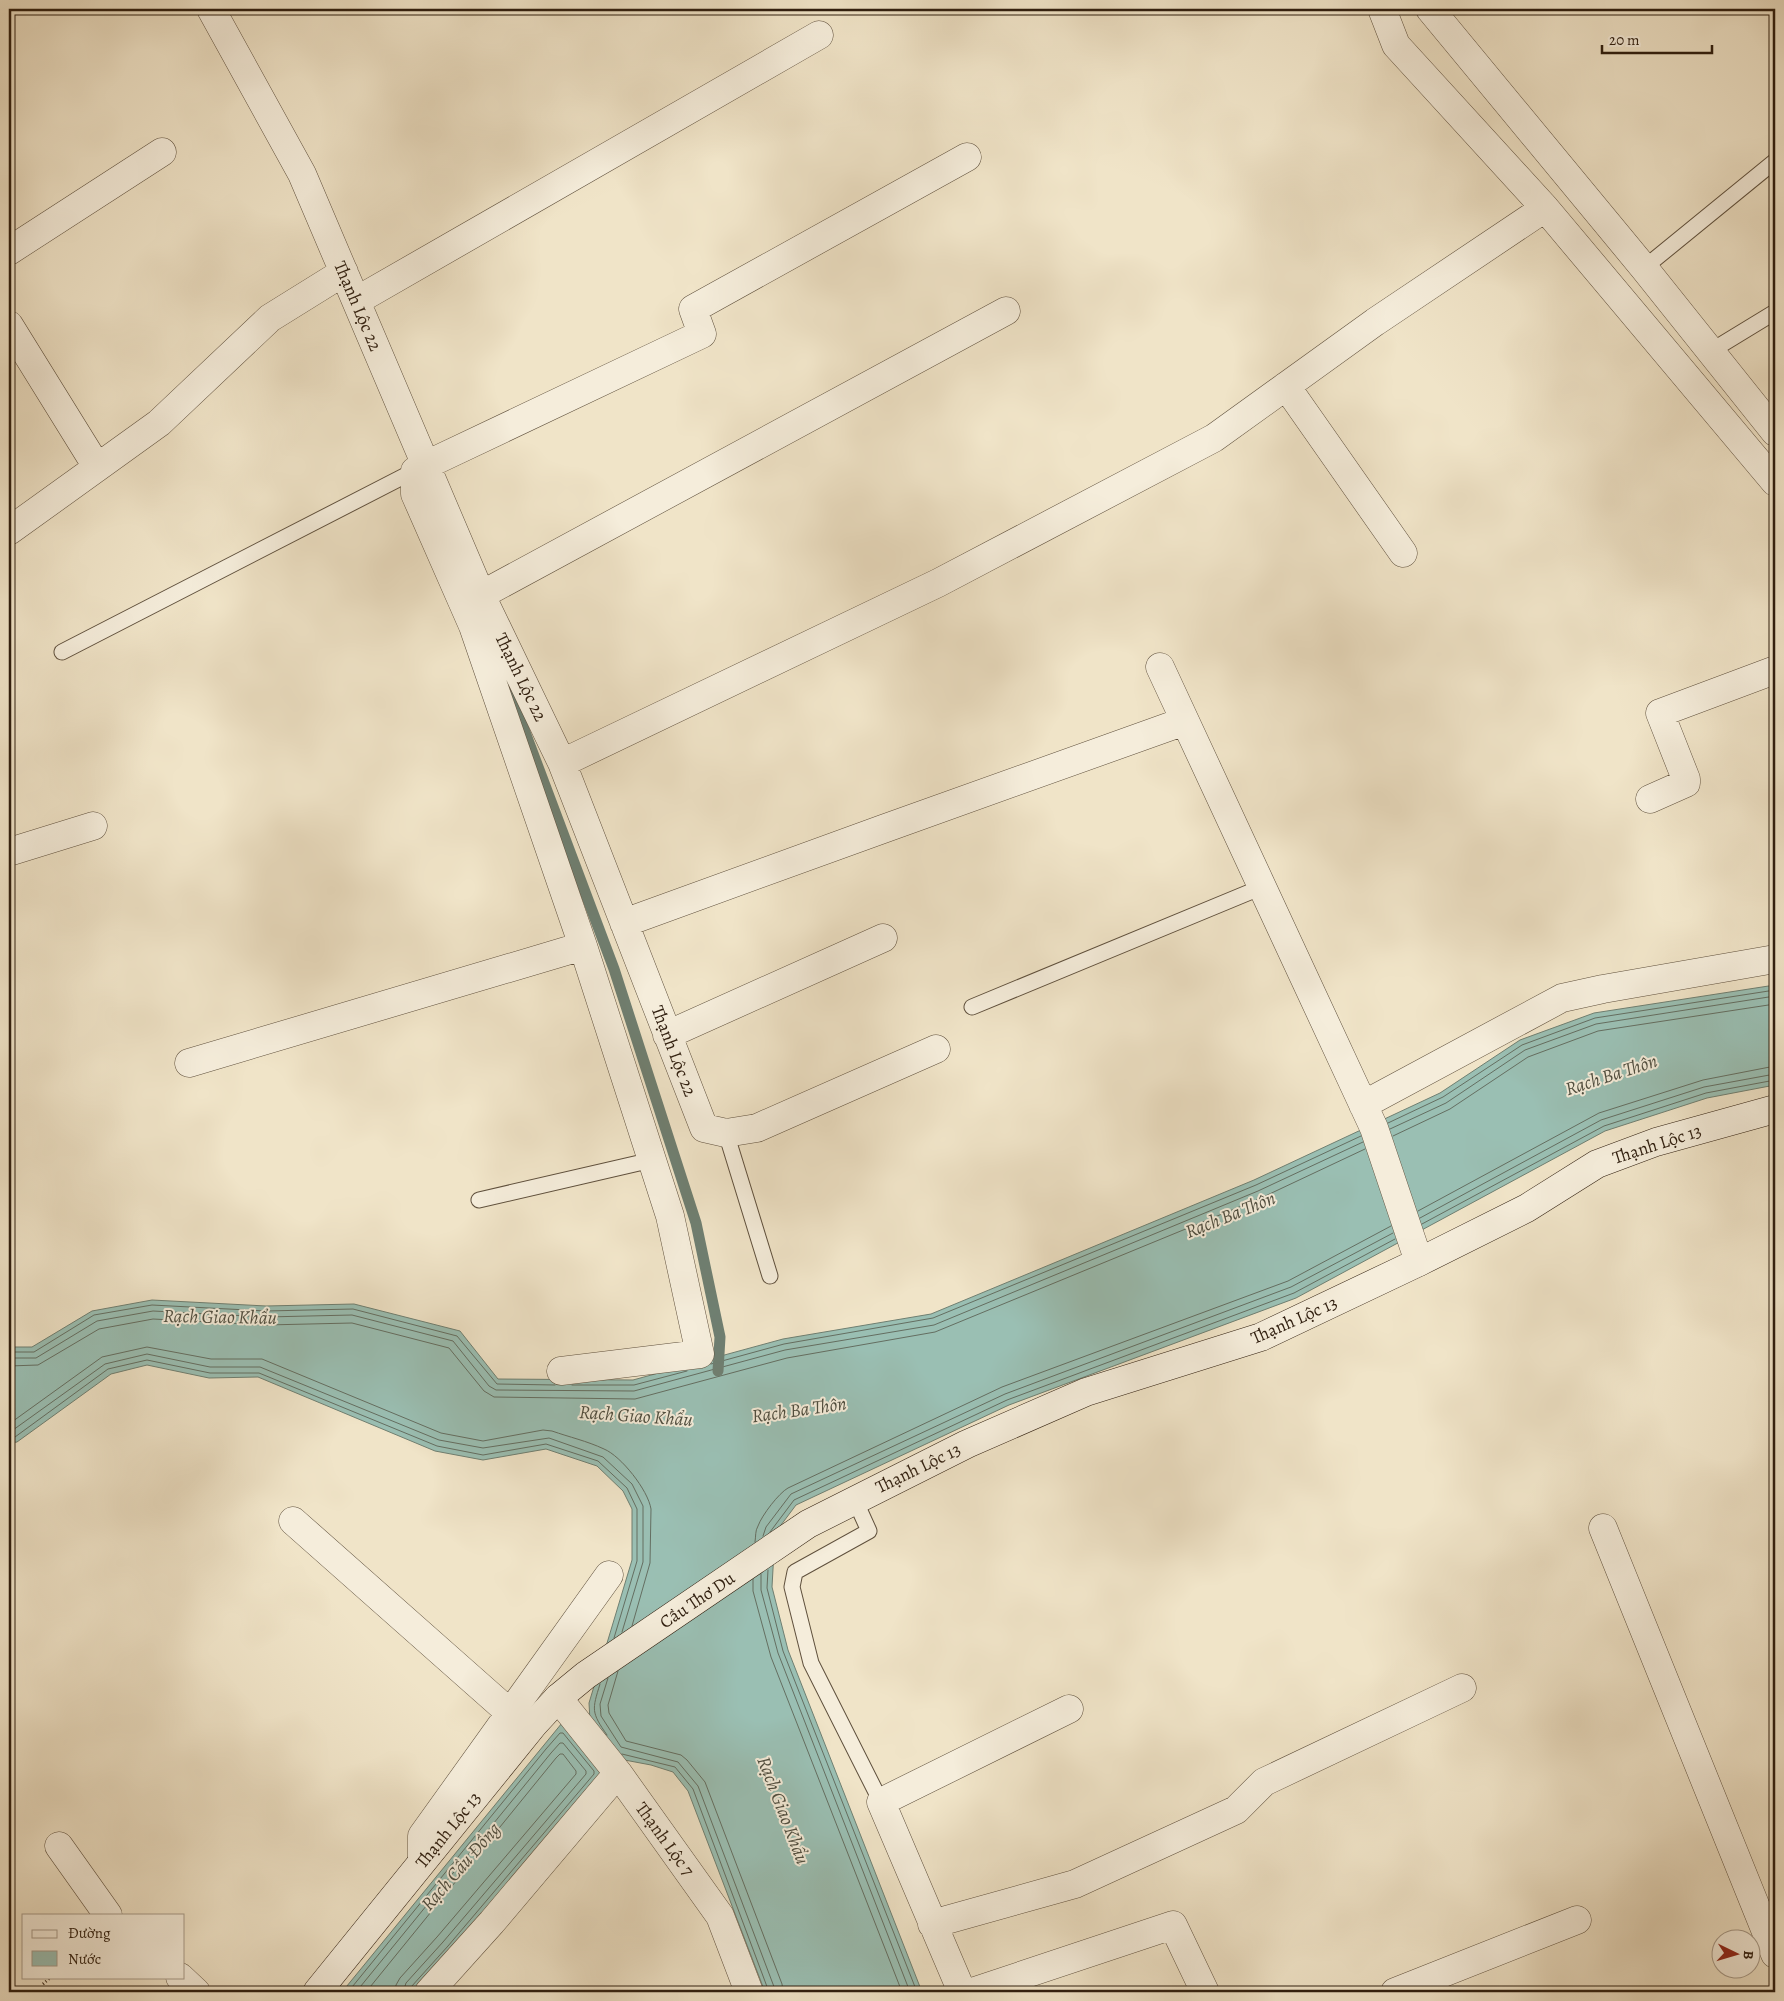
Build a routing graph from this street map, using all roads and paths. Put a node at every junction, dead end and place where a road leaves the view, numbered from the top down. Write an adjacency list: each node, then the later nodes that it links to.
1 (211, 9): 11 (street, Thạnh Lộc 22)
2 (1382, 9): 8 (street)
3 (1430, 9): 10 (street)
4 (819, 35): 12 (street)
5 (162, 152): 9 (street)
6 (967, 158): 20 (street)
7 (1775, 161): 10 (lane)
8 (1545, 208): 17 (street); 21 (street)
9 (9, 250)
10 (1644, 268): 16 (street)
11 (344, 272): 12 (street, Thạnh Lộc 22); 19 (street)
12 (356, 301): 20 (street, Thạnh Lộc 22)
13 (1006, 311): 24 (street)
14 (1775, 312): 16 (lane)
15 (9, 324): 19 (street)
16 (1711, 351): 18 (street)
17 (1286, 386): 23 (street); 29 (street)
18 (1770, 416)
19 (97, 467): 22 (street)
20 (420, 468): 24 (street, Thạnh Lộc 22); 25 (lane); 36 (street, Thạnh Lộc 22)
21 (1775, 482)
22 (9, 531)
23 (1404, 553)
24 (481, 595): 29 (street, Thạnh Lộc 22)
25 (62, 652)
26 (1160, 667): 28 (street)
27 (1775, 670): 30 (street)
28 (1185, 721): 33 (street); 34 (street)
29 (562, 763): 34 (street, Thạnh Lộc 22)
30 (1650, 799)
31 (93, 826): 32 (street)
32 (9, 852)
33 (1262, 887): 38 (lane); 43 (street)
34 (624, 923): 39 (street, Thạnh Lộc 22)
35 (883, 938): 39 (street)
36 (583, 946): 41 (street); 45 (street, Thạnh Lộc 22)
37 (1775, 959): 43 (street)
38 (972, 1007)
39 (668, 1035): 44 (street, Thạnh Lộc 22)
40 (936, 1048): 44 (street, Thạnh Lộc 22)
41 (189, 1063)
42 (1775, 1109): 47 (street, Thạnh Lộc 13)
43 (1368, 1117): 47 (street)
44 (726, 1133): 48 (lane)
45 (652, 1160): 46 (lane); 49 (street, Thạnh Lộc 22)
46 (479, 1200)
47 (1417, 1254): 50 (street, Thạnh Lộc 13)
48 (770, 1276)
49 (562, 1371)
50 (856, 1500): 52 (street, Thạnh Lộc 13); 61 (lane)
51 (293, 1521): 59 (street)
52 (808, 1524): 55 (street, Cầu Thơ Du)
53 (1603, 1528): 67 (street)
54 (609, 1575): 59 (street)
55 (586, 1675): 57 (street, Thạnh Lộc 13)
56 (1462, 1688): 66 (street)
57 (558, 1698): 60 (street, Thạnh Lộc 7); 63 (street, Thạnh Lộc 13)
58 (1069, 1709): 61 (street)
59 (510, 1713): 63 (street)
60 (618, 1773): 73 (street); 74 (street, Thạnh Lộc 7)
61 (881, 1802): 66 (street)
62 (59, 1846): 64 (street)
63 (422, 1861): 72 (street, Thạnh Lộc 13)
64 (107, 1914)
65 (1577, 1920): 78 (street)
66 (932, 1924): 75 (street)
67 (1775, 1954)
68 (50, 1978): 70 (path)
69 (181, 1978): 71 (street)
70 (43, 1984)
71 (196, 1992)
72 (317, 1992)
73 (429, 1992)
74 (749, 1992)
75 (962, 1992)
76 (972, 1992): 77 (street)
77 (1204, 1992)
78 (1395, 1992)

